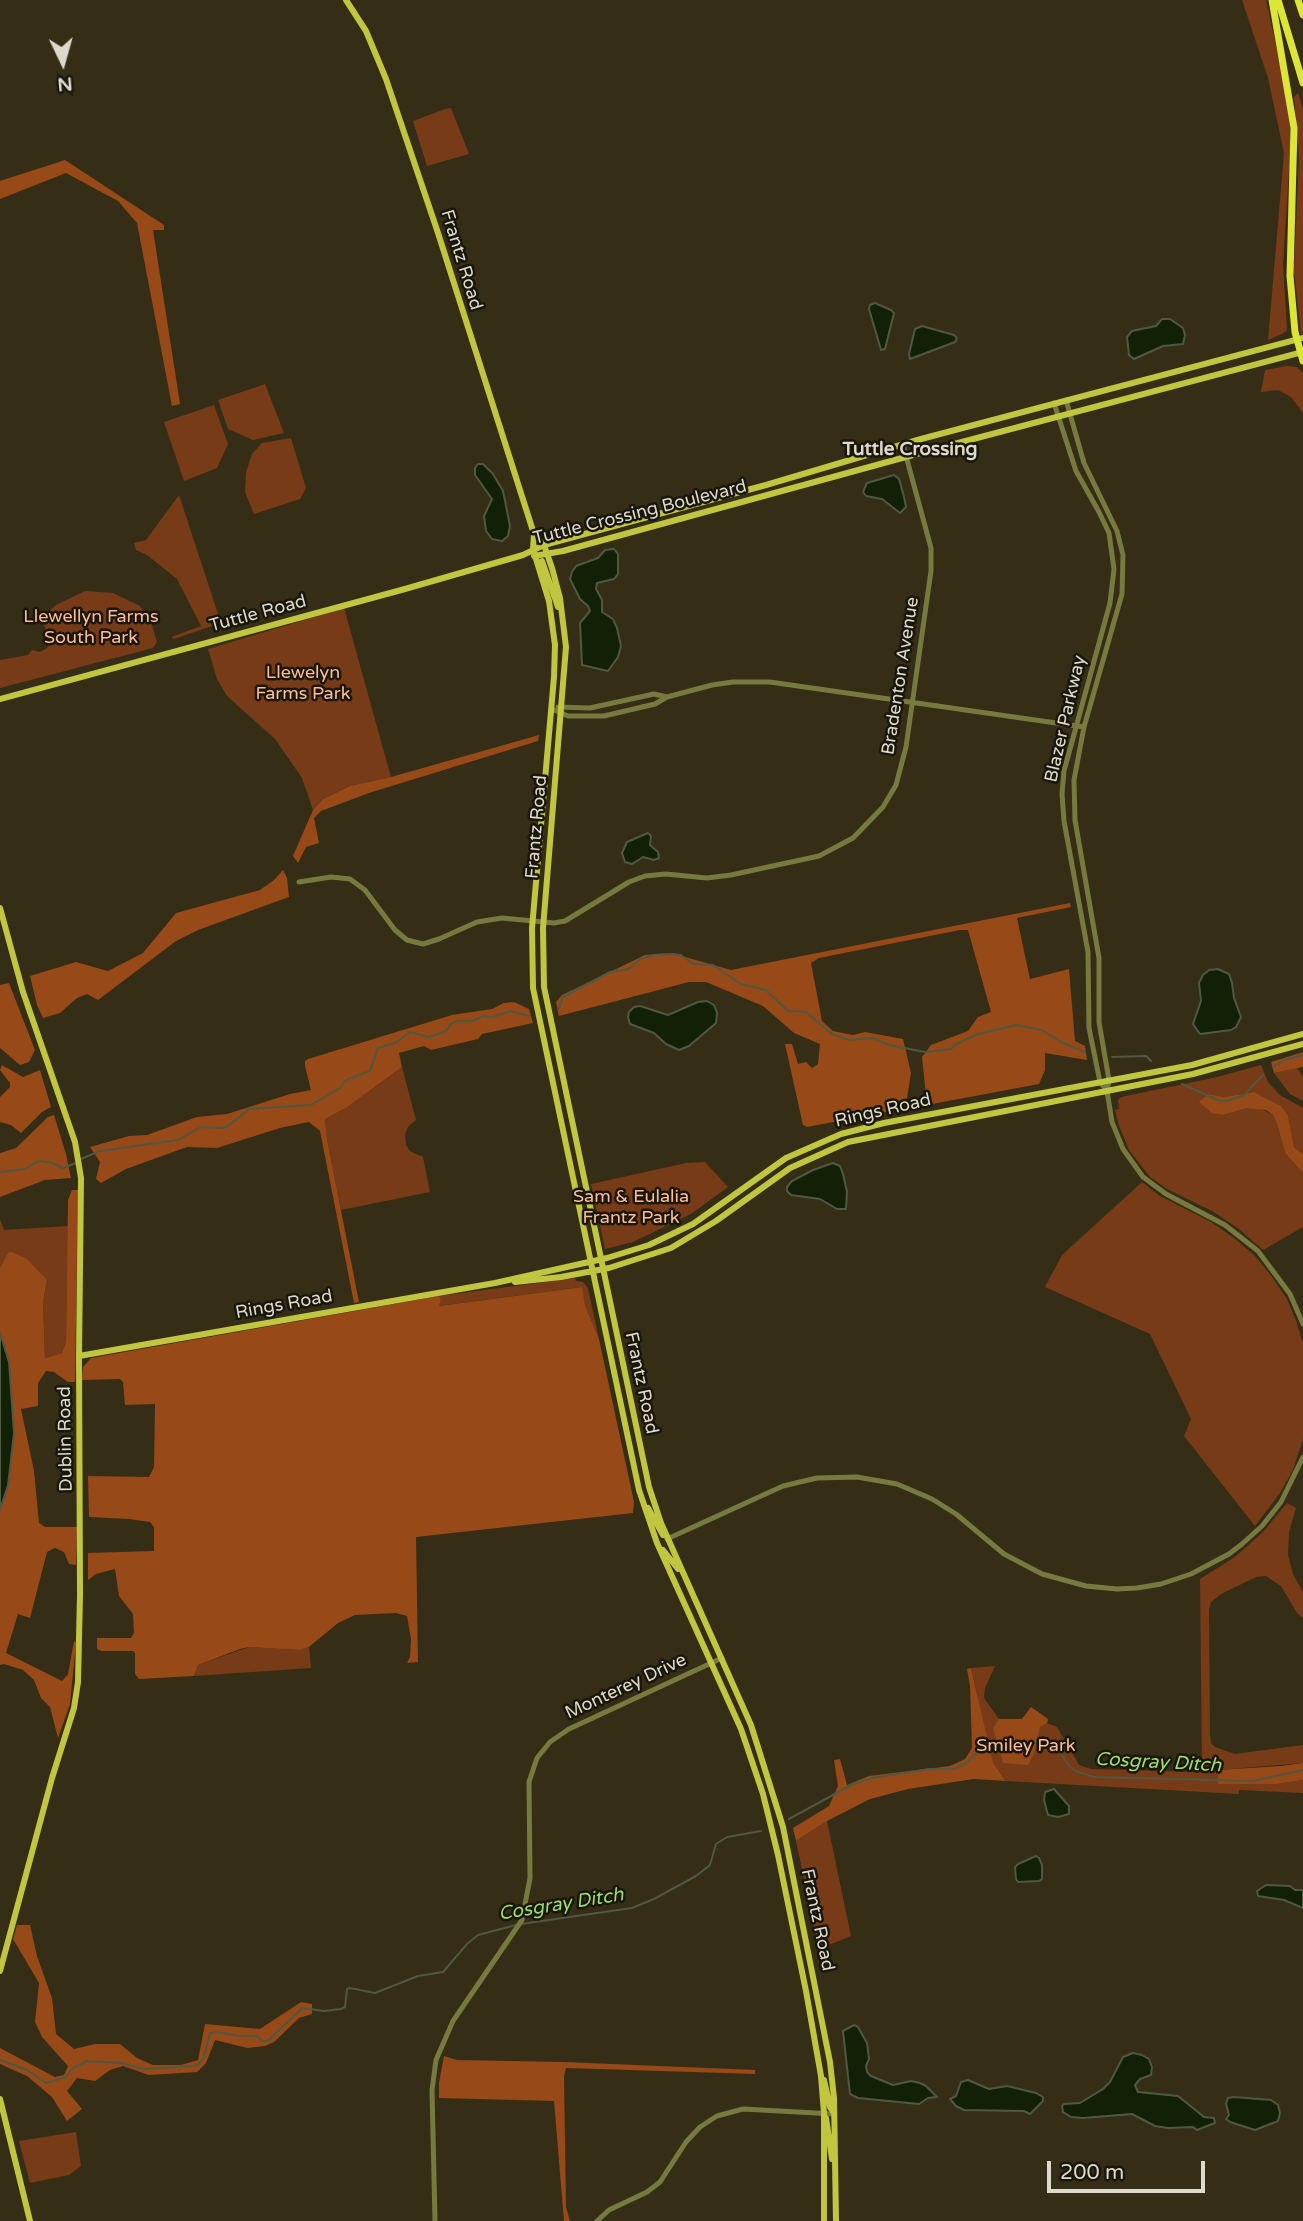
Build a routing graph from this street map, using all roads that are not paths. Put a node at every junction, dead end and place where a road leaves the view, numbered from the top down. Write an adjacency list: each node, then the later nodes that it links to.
1 (346, 0): 14 (main road, Frantz Road)
2 (1275, 0): 5 (highway); 6 (highway)
3 (1298, 0): 4 (highway)
4 (1303, 15)
5 (1303, 83)
6 (1300, 339): 7 (highway); 8 (main road, Tuttle Crossing Boulevard)
7 (1302, 355): 10 (main road, Tuttle Crossing Boulevard)
8 (1066, 400): 9 (main road, Tuttle Crossing Boulevard); 10 (street, Blazer Parkway)
9 (1054, 403): 11 (street, Blazer Parkway); 12 (main road, Tuttle Crossing Boulevard)
10 (1070, 413): 11 (main road, Tuttle Crossing Boulevard); 27 (street, Blazer Parkway)
11 (1058, 416): 13 (main road, Tuttle Crossing Boulevard); 26 (street, Blazer Parkway)
12 (903, 445): 13 (street, Bradenton Avenue); 15 (main road, Tuttle Crossing Boulevard)
13 (907, 457): 17 (main road, Tuttle Crossing Boulevard); 22 (street, Bradenton Avenue)
14 (534, 534): 15 (main road, Frantz Road); 16 (main road, Frantz Road)
15 (544, 545): 16 (main road, Tuttle Crossing Boulevard); 17 (main road, Frantz Road)
16 (536, 553): 17 (main road, Tuttle Crossing Boulevard); 18 (main road, Tuttle Crossing Boulevard); 19 (main road); 24 (main road, Frantz Road)
17 (548, 554): 19 (main road, Frantz Road)
18 (523, 555): 21 (main road, Tuttle Road)
19 (563, 618): 23 (main road, Frantz Road)
20 (667, 697): 22 (street); 23 (street); 25 (street)
21 (0, 699)
22 (912, 701): 26 (street); 31 (street, Bradenton Avenue)
23 (562, 706): 24 (street); 25 (main road, Frantz Road)
24 (552, 709): 25 (street); 30 (main road, Frantz Road)
25 (561, 715): 31 (main road, Frantz Road)
26 (1075, 725): 27 (street); 35 (street, Blazer Parkway)
27 (1084, 727): 34 (street, Blazer Parkway)
28 (299, 882): 30 (street, Bradenton Avenue)
29 (0, 908): 43 (main road, Dublin Road)
30 (533, 921): 31 (street, Bradenton Avenue); 38 (main road, Frantz Road)
31 (543, 922): 37 (main road, Frantz Road)
32 (1303, 1034): 34 (main road, Rings Road)
33 (1303, 1044): 36 (main road, Rings Road)
34 (1109, 1080): 35 (main road, Rings Road); 36 (street, Blazer Parkway)
35 (1100, 1082): 36 (street, Blazer Parkway); 37 (main road, Rings Road)
36 (1107, 1091): 39 (main road, Rings Road); 42 (street, Blazer Parkway)
37 (600, 1260): 38 (main road, Rings Road); 39 (main road, Frantz Road)
38 (590, 1262): 40 (main road, Frantz Road); 41 (main road, Rings Road)
39 (602, 1269): 40 (main road, Rings Road); 46 (main road, Frantz Road)
40 (592, 1271): 41 (main road, Rings Road); 45 (main road, Frantz Road)
41 (495, 1283): 43 (main road, Rings Road)
42 (1303, 1324)
43 (79, 1356): 53 (main road, Dublin Road)
44 (1303, 1457): 46 (street)
45 (640, 1494): 46 (main road); 47 (main road, Frantz Road)
46 (667, 1539): 48 (main road, Frantz Road)
47 (657, 1542): 48 (main road); 50 (main road, Frantz Road)
48 (685, 1579): 49 (main road, Frantz Road)
49 (722, 1658): 50 (street, Monterey Drive); 52 (main road, Frantz Road)
50 (712, 1662): 51 (main road, Frantz Road); 62 (street, Monterey Drive)
51 (743, 1734): 52 (main road); 54 (main road, Frantz Road)
52 (757, 1742): 57 (main road, Frantz Road)
53 (0, 1971)
54 (821, 2076): 56 (main road, Frantz Road); 57 (main road)
55 (0, 2099): 61 (main road)
56 (824, 2113): 57 (street); 58 (main road, Frantz Road); 59 (main road); 63 (street)
57 (834, 2114): 59 (main road, Frantz Road)
58 (824, 2152): 60 (main road); 64 (main road, Frantz Road)
59 (835, 2167): 60 (main road, Frantz Road)
60 (836, 2211): 65 (main road, Frantz Road)
61 (30, 2221)
62 (435, 2221)
63 (597, 2221)
64 (827, 2221)
65 (836, 2221)

